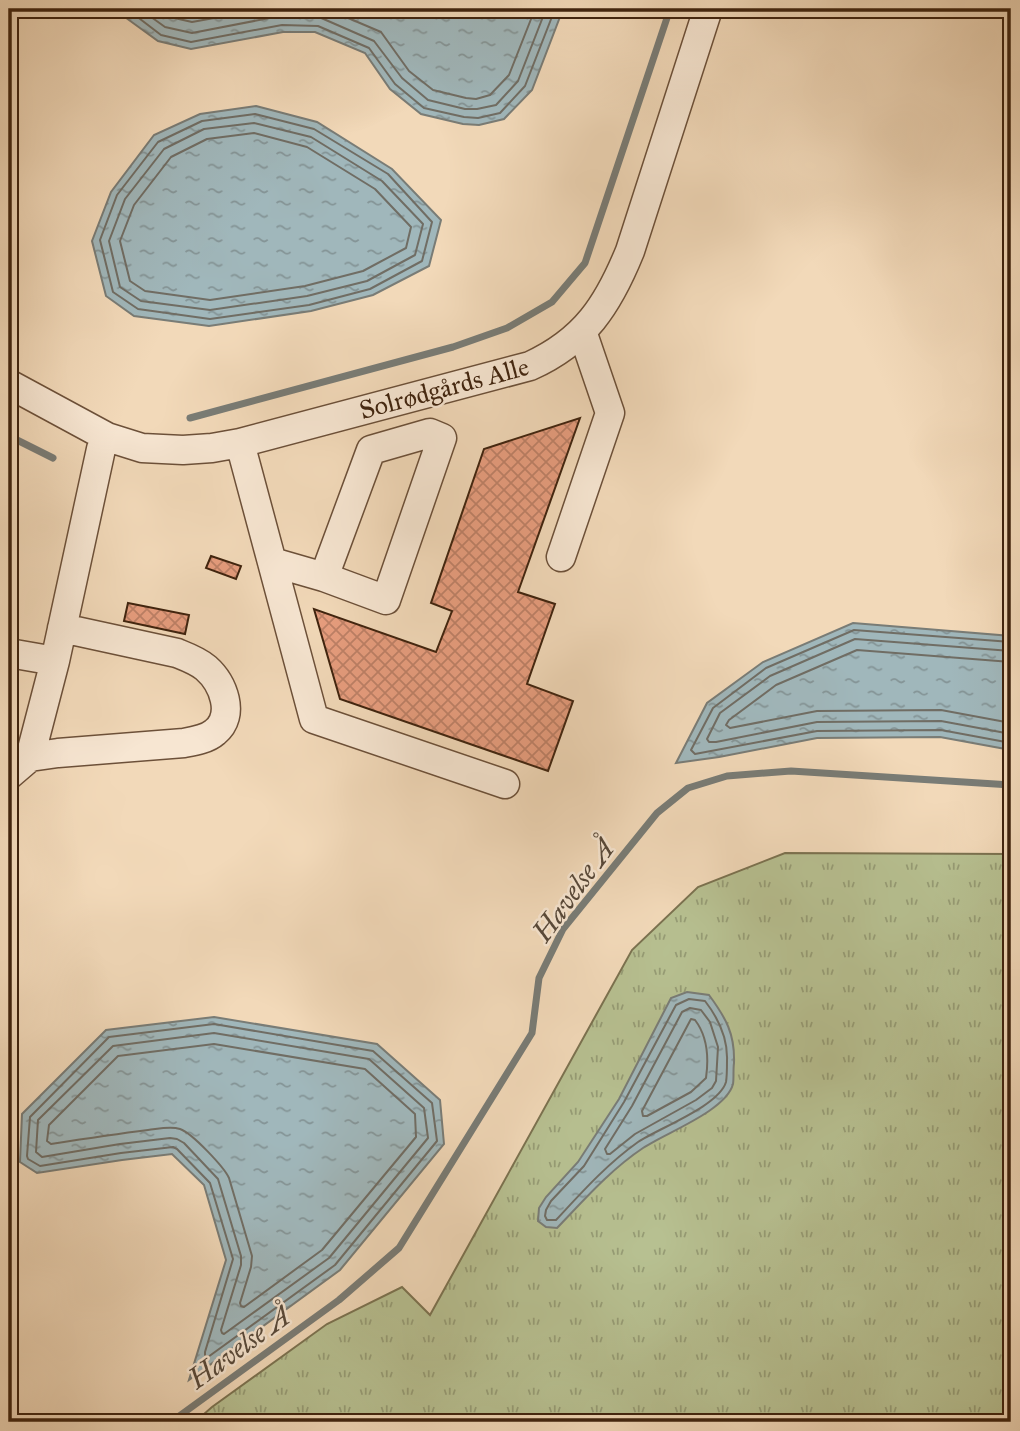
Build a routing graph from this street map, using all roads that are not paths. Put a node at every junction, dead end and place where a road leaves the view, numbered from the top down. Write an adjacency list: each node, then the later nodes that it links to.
1 (708, 9): 2 (lane, Solrødgårds Alle)
2 (582, 331): 5 (lane, Solrødgårds Alle); 6 (lane)
3 (9, 384): 4 (lane, Solrødgårds Alle)
4 (107, 437): 5 (lane, Solrødgårds Alle); 9 (lane)
5 (240, 443): 7 (lane)
6 (561, 557)
7 (272, 562): 8 (lane); 14 (lane)
8 (324, 577): 8 (lane)
9 (62, 628): 11 (lane); 12 (lane)
10 (9, 653): 11 (lane)
11 (55, 661): 12 (lane)
12 (30, 757): 13 (lane)
13 (9, 775)
14 (505, 784)

